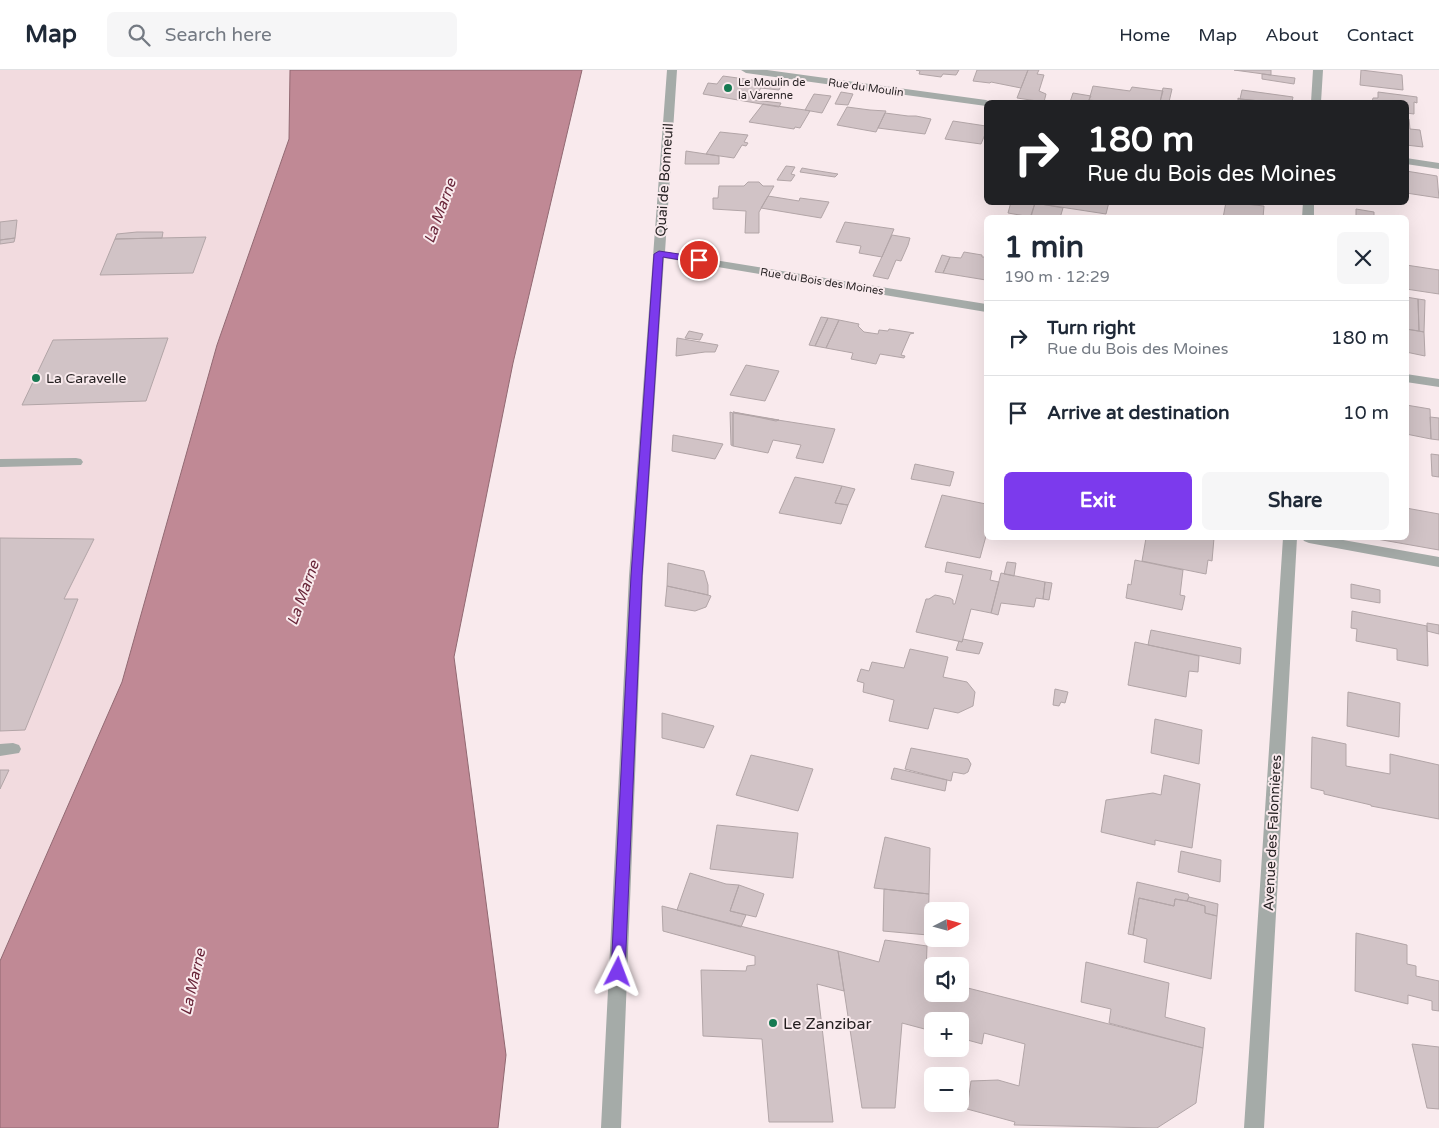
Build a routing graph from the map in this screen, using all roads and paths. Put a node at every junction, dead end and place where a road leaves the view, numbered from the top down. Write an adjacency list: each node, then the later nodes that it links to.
1 (672, 70): 8 (street, Quai de Bonneuil)
2 (746, 70): 5 (street, Rue du Moulin)
3 (1318, 70): 4 (street)
4 (1316, 100)
5 (984, 103)
6 (1409, 161): 7 (street)
7 (1439, 166)
8 (659, 254): 9 (street, Rue du Bois des Moines); 17 (street, Quai de Bonneuil)
9 (984, 308)
10 (1409, 378): 11 (street)
11 (1439, 383)
12 (76, 462): 13 (street)
13 (0, 463)
14 (1290, 540): 18 (street, Avenue des Falonnières)
15 (1320, 540): 16 (street)
16 (1439, 562)
17 (610, 1128)
18 (1254, 1128)

